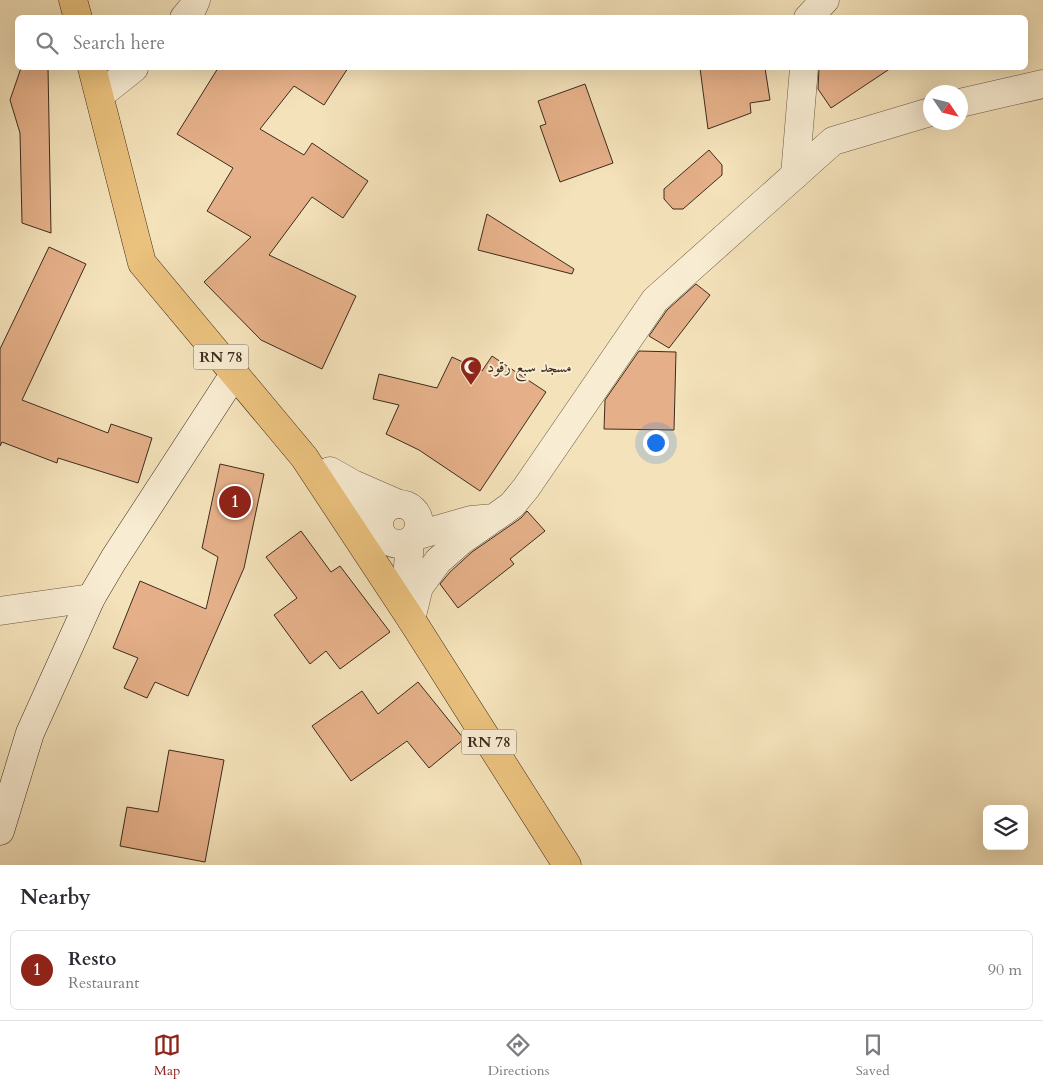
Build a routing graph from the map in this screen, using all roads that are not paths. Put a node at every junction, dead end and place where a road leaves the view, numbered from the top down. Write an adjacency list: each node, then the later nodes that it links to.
1 (73, 0): 4 (main road)
2 (196, 0): 5 (street)
3 (825, 0): 6 (street)
4 (77, 15)
5 (186, 15)
6 (811, 15)
7 (93, 70): 11 (main road, RN 78)
8 (131, 70): 11 (street)
9 (804, 70): 14 (street)
10 (1043, 84): 12 (street)
11 (100, 95): 15 (main road, RN 78)
12 (968, 101)
13 (923, 114): 14 (street)
14 (795, 175): 17 (street)
15 (236, 373): 16 (main road, RN 78); 19 (street)
16 (304, 457): 18 (street); 18 (street); 21 (main road, RN 78)
17 (482, 519): 18 (street); 21 (street)
18 (409, 523): 21 (street)
19 (91, 598): 20 (street); 22 (street)
20 (0, 611)
21 (411, 619): 23 (main road, RN 78)
22 (0, 831)
23 (567, 865)

